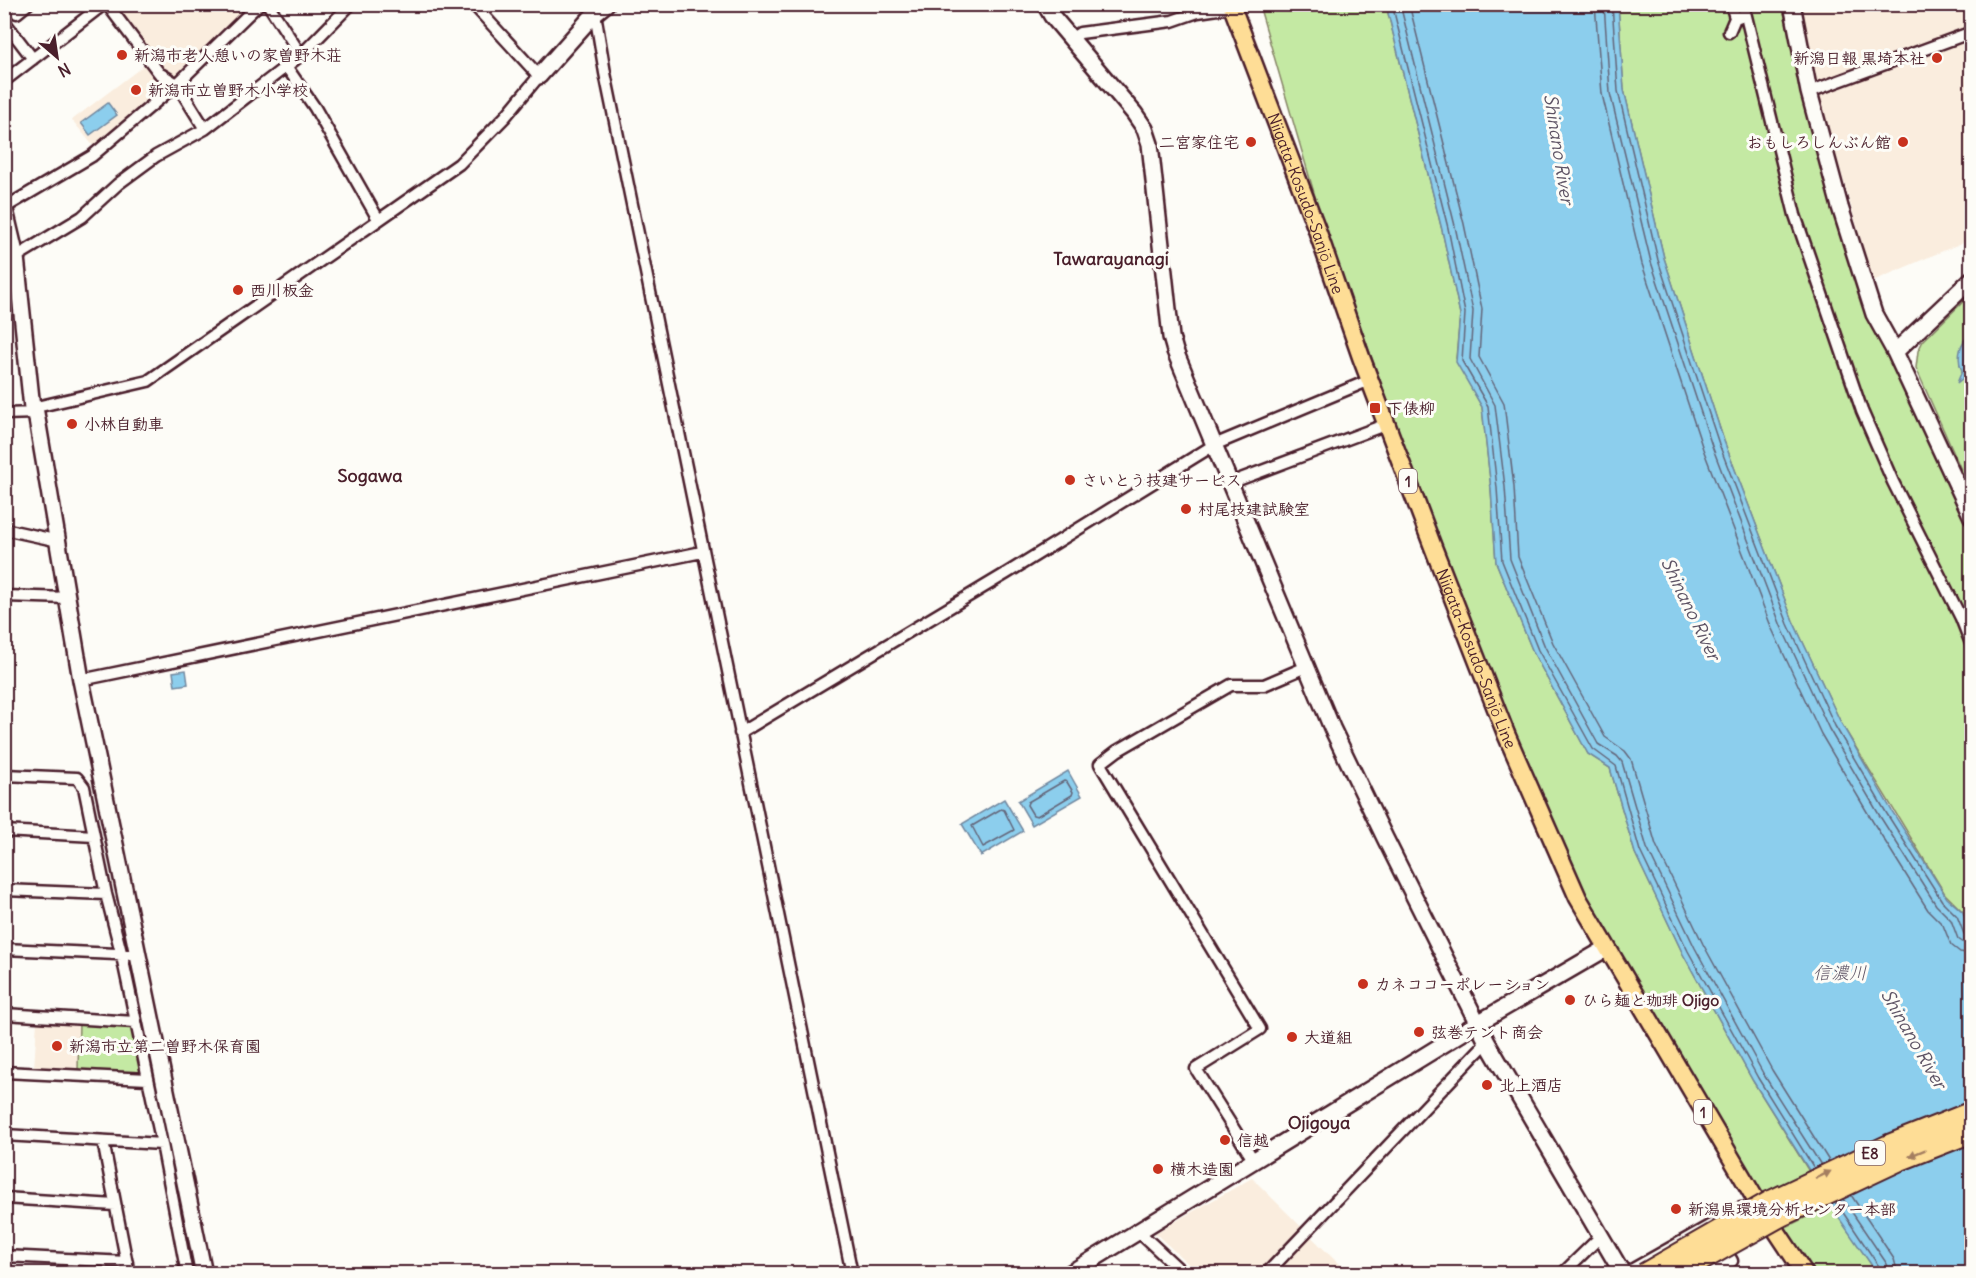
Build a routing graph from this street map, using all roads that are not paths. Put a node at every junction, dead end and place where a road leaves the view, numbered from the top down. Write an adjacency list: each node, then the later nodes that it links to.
1 (28, 4): 13 (street)
2 (106, 4): 19 (street); 23 (street)
3 (259, 4): 23 (street)
4 (268, 4): 18 (street)
5 (351, 4): 18 (street)
6 (473, 4): 21 (street)
7 (1045, 4): 17 (street)
8 (1731, 4): 12 (street)
9 (1792, 4): 24 (street)
10 (1231, 6): 17 (street); 31 (main road, Niigata-Kosudo-Sanjō Line / 1)
11 (600, 9): 21 (street); 40 (street)
12 (1741, 12): 15 (street); 43 (street)
13 (17, 13)
14 (4, 21): 19 (street)
15 (1729, 32)
16 (1971, 32): 24 (street)
17 (1071, 39): 35 (street)
18 (301, 55): 20 (street)
19 (33, 59): 22 (street)
20 (286, 66): 25 (street); 27 (street)
21 (539, 76): 27 (street)
22 (4, 81)
23 (177, 84): 25 (street); 26 (street)
24 (1809, 92): 30 (street)
25 (205, 129): 28 (street)
26 (5, 207): 28 (street)
27 (378, 219): 32 (street)
28 (10, 258): 32 (street)
29 (1971, 279): 30 (street)
30 (1895, 352): 37 (street)
31 (1370, 380): 34 (main road, Niigata-Kosudo-Sanjō Line / 1); 35 (street)
32 (34, 411): 33 (street); 39 (street)
33 (4, 414)
34 (1386, 424): 36 (street); 52 (main road, Niigata-Kosudo-Sanjō Line / 1)
35 (1214, 445): 36 (street); 46 (street)
36 (1230, 483): 44 (street)
37 (1971, 518)
38 (4, 530): 39 (street)
39 (59, 541): 42 (street)
40 (702, 552): 45 (street); 46 (street)
41 (4, 596): 42 (street)
42 (68, 598): 45 (street)
43 (1971, 646)
44 (1306, 667): 58 (street); 67 (street)
45 (81, 680): 54 (street)
46 (740, 733): 79 (street)
47 (4, 775): 49 (street)
48 (4, 831): 49 (street)
49 (94, 836): 51 (street)
50 (4, 890): 51 (street)
51 (106, 894): 55 (street)
52 (1607, 948): 58 (street); 69 (main road, Niigata-Kosudo-Sanjō Line / 1)
53 (4, 949): 55 (street)
54 (139, 955): 55 (street); 78 (street)
55 (122, 956): 57 (street)
56 (4, 1014): 57 (street)
57 (135, 1022): 61 (street)
58 (1478, 1023): 59 (street); 67 (street)
59 (1487, 1042): 73 (street); 82 (street)
60 (4, 1072): 61 (street)
61 (148, 1079): 66 (street)
62 (1971, 1112): 85 (highway, E8, one-way to 62, bridge)
63 (1971, 1132): 86 (highway, E8, one-way to 86, bridge)
64 (4, 1136): 65 (street)
65 (103, 1141): 66 (street); 70 (street)
66 (162, 1144): 77 (street)
67 (1254, 1161): 72 (street)
68 (4, 1198): 70 (street)
69 (1756, 1200): 71 (street); 88 (main road, Niigata-Kosudo-Sanjō Line / 1)
70 (116, 1205): 75 (street)
71 (1711, 1223): 84 (street); 87 (street)
72 (1139, 1232): 80 (street); 81 (street)
73 (1600, 1236): 83 (street); 84 (street)
74 (4, 1256): 75 (street)
75 (127, 1262): 76 (street)
76 (129, 1274)
77 (187, 1274)
78 (204, 1274)
79 (852, 1274)
80 (1069, 1274)
81 (1184, 1274)
82 (1266, 1274)
83 (1562, 1274)
84 (1623, 1274)
85 (1644, 1274)
86 (1677, 1274)
87 (1711, 1274)
88 (1805, 1274)

